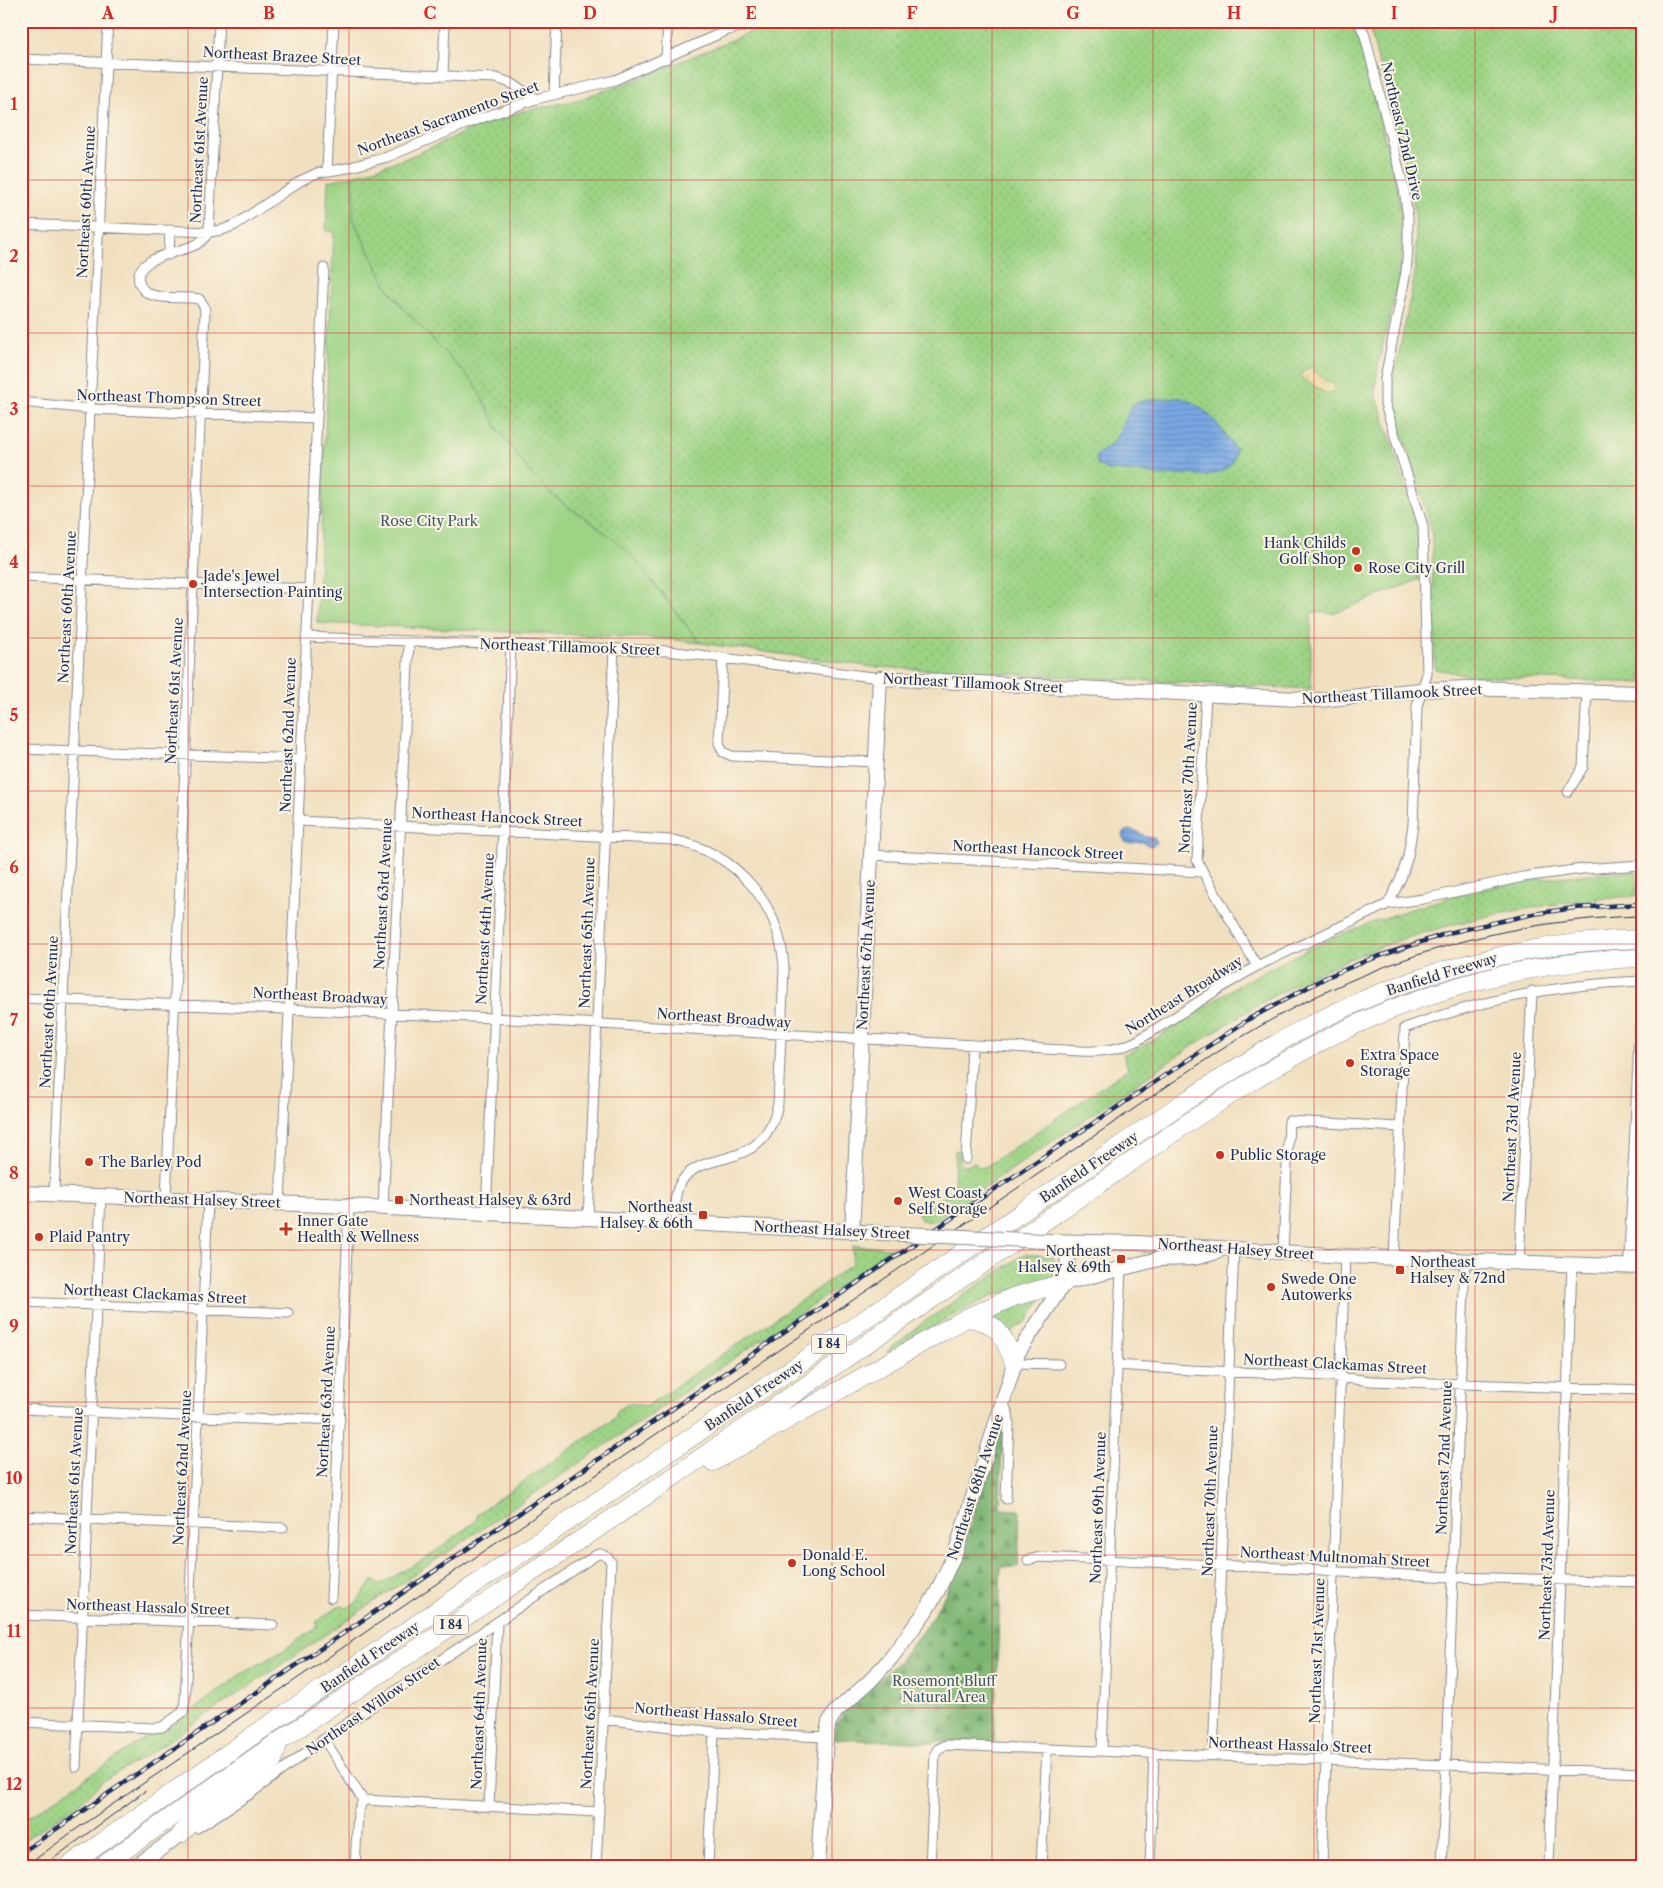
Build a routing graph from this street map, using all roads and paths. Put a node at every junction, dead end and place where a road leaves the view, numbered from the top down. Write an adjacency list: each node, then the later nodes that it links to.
1 (108, 21): 11 (street, Northeast 60th Avenue)
2 (218, 21): 12 (street, Northeast 61st Avenue)
3 (334, 21): 13 (street)
4 (445, 21): 14 (street)
5 (556, 21): 15 (street)
6 (668, 21): 9 (street)
7 (768, 21): 9 (street, Northeast Sacramento Street)
8 (1359, 21): 38 (street, Northeast 72nd Drive)
9 (666, 58): 15 (street, Northeast Sacramento Street)
10 (21, 59): 11 (street, Northeast Brazee Street)
11 (106, 62): 12 (street, Northeast Brazee Street); 19 (street, Northeast 60th Avenue)
12 (217, 67): 13 (street, Northeast Brazee Street); 21 (street, Northeast 61st Avenue)
13 (332, 72): 14 (street, Northeast Brazee Street); 17 (street)
14 (443, 76): 16 (street, Northeast Brazee Street)
15 (554, 94): 16 (street, Northeast Sacramento Street)
16 (536, 99): 17 (street, Northeast Sacramento Street)
17 (327, 171): 21 (street, Northeast Sacramento Street)
18 (21, 224): 19 (street, Northeast Sacramento Street)
19 (98, 227): 20 (street, Northeast Sacramento Street); 25 (street, Northeast 60th Avenue)
20 (170, 230): 21 (street, Northeast Sacramento Street); 22 (street, Northeast 61st Avenue)
21 (209, 232): 22 (street, Northeast 61st Avenue)
22 (169, 255): 26 (street, Northeast 61st Avenue)
23 (324, 268): 27 (street, Northeast 62nd Avenue)
24 (21, 402): 25 (street, Northeast Thompson Street)
25 (90, 409): 26 (street, Northeast Thompson Street); 29 (street, Northeast 60th Avenue)
26 (201, 414): 27 (street, Northeast Thompson Street); 30 (street, Northeast 61st Avenue)
27 (316, 418): 31 (street, Northeast 62nd Avenue)
28 (21, 577): 29 (street)
29 (82, 580): 30 (street); 43 (street, Northeast 60th Avenue)
30 (193, 584): 31 (street); 44 (street, Northeast 61st Avenue)
31 (308, 590): 32 (street, Northeast 62nd Avenue)
32 (306, 637): 33 (street, Northeast Tillamook Street); 45 (street, Northeast 62nd Avenue)
33 (409, 641): 34 (street, Northeast Tillamook Street); 49 (street, Northeast 63rd Avenue)
34 (511, 645): 35 (street, Northeast Tillamook Street); 50 (street, Northeast 64th Avenue)
35 (614, 650): 36 (street, Northeast Tillamook Street); 51 (street, Northeast 65th Avenue)
36 (723, 658): 37 (street, Northeast Tillamook Street); 46 (street)
37 (880, 678): 41 (street, Northeast Tillamook Street); 46 (street, Northeast 67th Avenue)
38 (1422, 690): 39 (street, Northeast Tillamook Street); 41 (street, Northeast Tillamook Street); 55 (street)
39 (1587, 691): 40 (street, Northeast Tillamook Street); 47 (street)
40 (1642, 693)
41 (1206, 695): 54 (street, Northeast 70th Avenue)
42 (21, 749): 43 (street)
43 (75, 750): 44 (street); 62 (street, Northeast 60th Avenue)
44 (185, 755): 45 (street); 63 (street, Northeast 61st Avenue)
45 (301, 759): 48 (street, Northeast 62nd Avenue)
46 (876, 762): 52 (street, Northeast 67th Avenue)
47 (1568, 792)
48 (299, 821): 49 (street, Northeast Hancock Street); 64 (street, Northeast 62nd Avenue)
49 (400, 826): 50 (street, Northeast Hancock Street); 65 (street, Northeast 63rd Avenue)
50 (503, 831): 51 (street, Northeast Hancock Street); 66 (street, Northeast 64th Avenue)
51 (605, 836): 67 (street, Northeast 65th Avenue); 69 (street, Northeast Hancock Street)
52 (871, 856): 54 (street, Northeast Hancock Street); 70 (street, Northeast 67th Avenue)
53 (1642, 865): 55 (street, Northeast Broadway)
54 (1203, 872): 58 (street, Northeast 70th Avenue)
55 (1388, 904): 58 (street, Northeast Broadway)
56 (1642, 939): 155 (highway, Banfield Freeway / I 84)
57 (1642, 958): 116 (highway, Banfield Freeway / I 84)
58 (1257, 966): 71 (street, Northeast Broadway)
59 (1642, 981): 60 (street)
60 (1532, 992): 72 (street); 92 (street, Northeast 73rd Avenue)
61 (21, 998): 62 (street, Northeast Broadway)
62 (63, 1000): 63 (street, Northeast Broadway); 75 (street, Northeast 60th Avenue)
63 (174, 1004): 64 (street, Northeast Broadway); 77 (street, Northeast 61st Avenue)
64 (289, 1008): 65 (street, Northeast Broadway); 79 (street, Northeast 62nd Avenue)
65 (392, 1013): 66 (street, Northeast Broadway); 81 (street, Northeast 63rd Avenue)
66 (494, 1018): 67 (street, Northeast Broadway); 82 (street, Northeast 64th Avenue)
67 (597, 1024): 69 (street, Northeast Broadway); 83 (street, Northeast 65th Avenue)
68 (1642, 1028): 95 (street)
69 (781, 1035): 70 (street, Northeast Broadway); 84 (street, Northeast Hancock Street)
70 (862, 1040): 71 (street, Northeast Broadway); 85 (street, Northeast 67th Avenue)
71 (972, 1046): 73 (street)
72 (1400, 1127): 88 (street); 90 (street)
73 (966, 1159)
74 (21, 1193): 75 (street, Northeast Halsey Street)
75 (54, 1194): 76 (street, Northeast Halsey Street)
76 (101, 1196): 77 (street, Northeast Halsey Street); 98 (street, Northeast 61st Avenue)
77 (166, 1198): 78 (street, Northeast Halsey Street)
78 (208, 1200): 79 (street, Northeast Halsey Street); 99 (street, Northeast 62nd Avenue)
79 (280, 1204): 80 (street, Northeast Halsey Street)
80 (349, 1206): 81 (street, Northeast Halsey Street); 114 (street, Northeast 63rd Avenue)
81 (383, 1208): 82 (street, Northeast Halsey Street)
82 (486, 1213): 83 (street, Northeast Halsey Street)
83 (588, 1218): 84 (street, Northeast Halsey Street)
84 (674, 1223): 85 (street, Northeast Halsey Street)
85 (852, 1232): 86 (street, Northeast Halsey Street, bridge)
86 (1068, 1242): 87 (street, Northeast Halsey Street); 96 (street, Northeast 68th Avenue)
87 (1234, 1248): 88 (street, Northeast Halsey Street); 94 (street); 105 (street, Northeast 70th Avenue)
88 (1283, 1252): 89 (street, Northeast Halsey Street)
89 (1345, 1256): 90 (street, Northeast Halsey Street); 106 (street, Northeast 71st Avenue)
90 (1394, 1258): 91 (street, Northeast Halsey Street)
91 (1465, 1261): 92 (street, Northeast Halsey Street); 107 (street, Northeast 72nd Avenue)
92 (1519, 1263): 93 (street, Northeast Halsey Street)
93 (1572, 1265): 95 (street, Northeast Halsey Street); 108 (street, Northeast 73rd Avenue)
94 (1121, 1267): 96 (street); 104 (street, Northeast 69th Avenue)
95 (1636, 1267)
96 (1064, 1283): 101 (highway); 102 (street, Northeast 68th Avenue)
97 (21, 1302): 98 (street, Northeast Clackamas Street)
98 (96, 1305): 99 (street, Northeast Clackamas Street); 112 (street, Northeast 61st Avenue)
99 (203, 1310): 100 (street, Northeast Clackamas Street); 113 (street, Northeast 62nd Avenue)
100 (288, 1313)
101 (966, 1318): 102 (highway); 116 (highway)
102 (1014, 1363): 103 (street); 110 (street, Northeast 68th Avenue)
103 (1059, 1364)
104 (1117, 1365): 105 (street, Northeast Clackamas Street); 122 (street, Northeast 69th Avenue)
105 (1228, 1372): 106 (street, Northeast Clackamas Street); 124 (street, Northeast 70th Avenue)
106 (1341, 1378): 107 (street, Northeast Clackamas Street); 125 (street, Northeast 71st Avenue)
107 (1461, 1385): 108 (street, Northeast Clackamas Street); 126 (street, Northeast 72nd Avenue)
108 (1567, 1388): 109 (street, Northeast Clackamas Street); 127 (street, Northeast 73rd Avenue)
109 (1642, 1390)
110 (1003, 1403): 115 (street, Northeast 68th Avenue); 139 (street, Northeast 68th Avenue)
111 (21, 1409): 112 (street)
112 (92, 1412): 113 (street); 118 (street, Northeast 61st Avenue)
113 (198, 1417): 114 (street); 119 (street, Northeast 62nd Avenue)
114 (340, 1420): 129 (street, Northeast 63rd Avenue)
115 (1006, 1499)
116 (625, 1510): 141 (highway, Banfield Freeway / I 84)
117 (21, 1516): 118 (street)
118 (86, 1518): 119 (street); 131 (street, Northeast 61st Avenue)
119 (193, 1523): 120 (street); 132 (street, Northeast 62nd Avenue)
120 (283, 1528)
121 (1028, 1560): 122 (street, Northeast Multnomah Street)
122 (1109, 1560): 124 (street, Northeast Multnomah Street); 143 (street, Northeast 69th Avenue)
123 (611, 1562): 133 (street, Northeast Willow Street); 135 (street, Northeast 65th Avenue)
124 (1221, 1565): 125 (street, Northeast Multnomah Street); 145 (street, Northeast 70th Avenue)
125 (1334, 1571): 126 (street, Northeast Multnomah Street); 146 (street, Northeast 71st Avenue)
126 (1454, 1577): 127 (street, Northeast Multnomah Street); 147 (street, Northeast 72nd Avenue)
127 (1560, 1580): 128 (street, Northeast Multnomah Street); 149 (street, Northeast 73rd Avenue)
128 (1642, 1582)
129 (331, 1598)
130 (21, 1615): 131 (street, Northeast Hassalo Street)
131 (82, 1618): 132 (street, Northeast Hassalo Street); 137 (street, Northeast 61st Avenue)
132 (189, 1622): 134 (street, Northeast Hassalo Street); 137 (street, Northeast 62nd Avenue)
133 (497, 1622): 140 (street, Northeast Willow Street); 152 (street, Northeast 64th Avenue)
134 (273, 1625)
135 (603, 1719): 138 (street, Northeast Hassalo Street); 153 (street, Northeast 65th Avenue)
136 (21, 1722): 137 (street)
137 (78, 1724): 148 (street, Northeast 61st Avenue)
138 (714, 1732): 139 (street, Northeast Hassalo Street); 160 (street)
139 (826, 1737): 161 (street)
140 (324, 1739): 151 (street); 154 (street, Northeast Willow Street)
141 (278, 1743): 154 (highway); 156 (highway, Banfield Freeway / I 84)
142 (1047, 1749): 143 (street, Northeast Hassalo Street); 162 (street, Northeast Hassalo Street); 163 (street)
143 (1102, 1751): 144 (street, Northeast Hassalo Street)
144 (1154, 1753): 145 (street, Northeast Hassalo Street); 164 (street)
145 (1214, 1755): 146 (street, Northeast Hassalo Street)
146 (1326, 1760): 147 (street, Northeast Hassalo Street); 165 (street, Northeast 71st Avenue)
147 (1446, 1765): 149 (street, Northeast Hassalo Street); 166 (street, Northeast 72nd Avenue)
148 (76, 1768)
149 (1553, 1769): 150 (street, Northeast Hassalo Street); 167 (street, Northeast 73rd Avenue)
150 (1642, 1773)
151 (363, 1800): 152 (street); 158 (street)
152 (489, 1807): 153 (street)
153 (599, 1812): 159 (street, Northeast 65th Avenue)
154 (181, 1834): 157 (street, Northeast Willow Street)
155 (67, 1867)
156 (101, 1867)
157 (135, 1867)
158 (355, 1867)
159 (596, 1867)
160 (708, 1867)
161 (818, 1867)
162 (930, 1867)
163 (1041, 1867)
164 (1150, 1867)
165 (1322, 1867)
166 (1442, 1867)
167 (1549, 1867)

